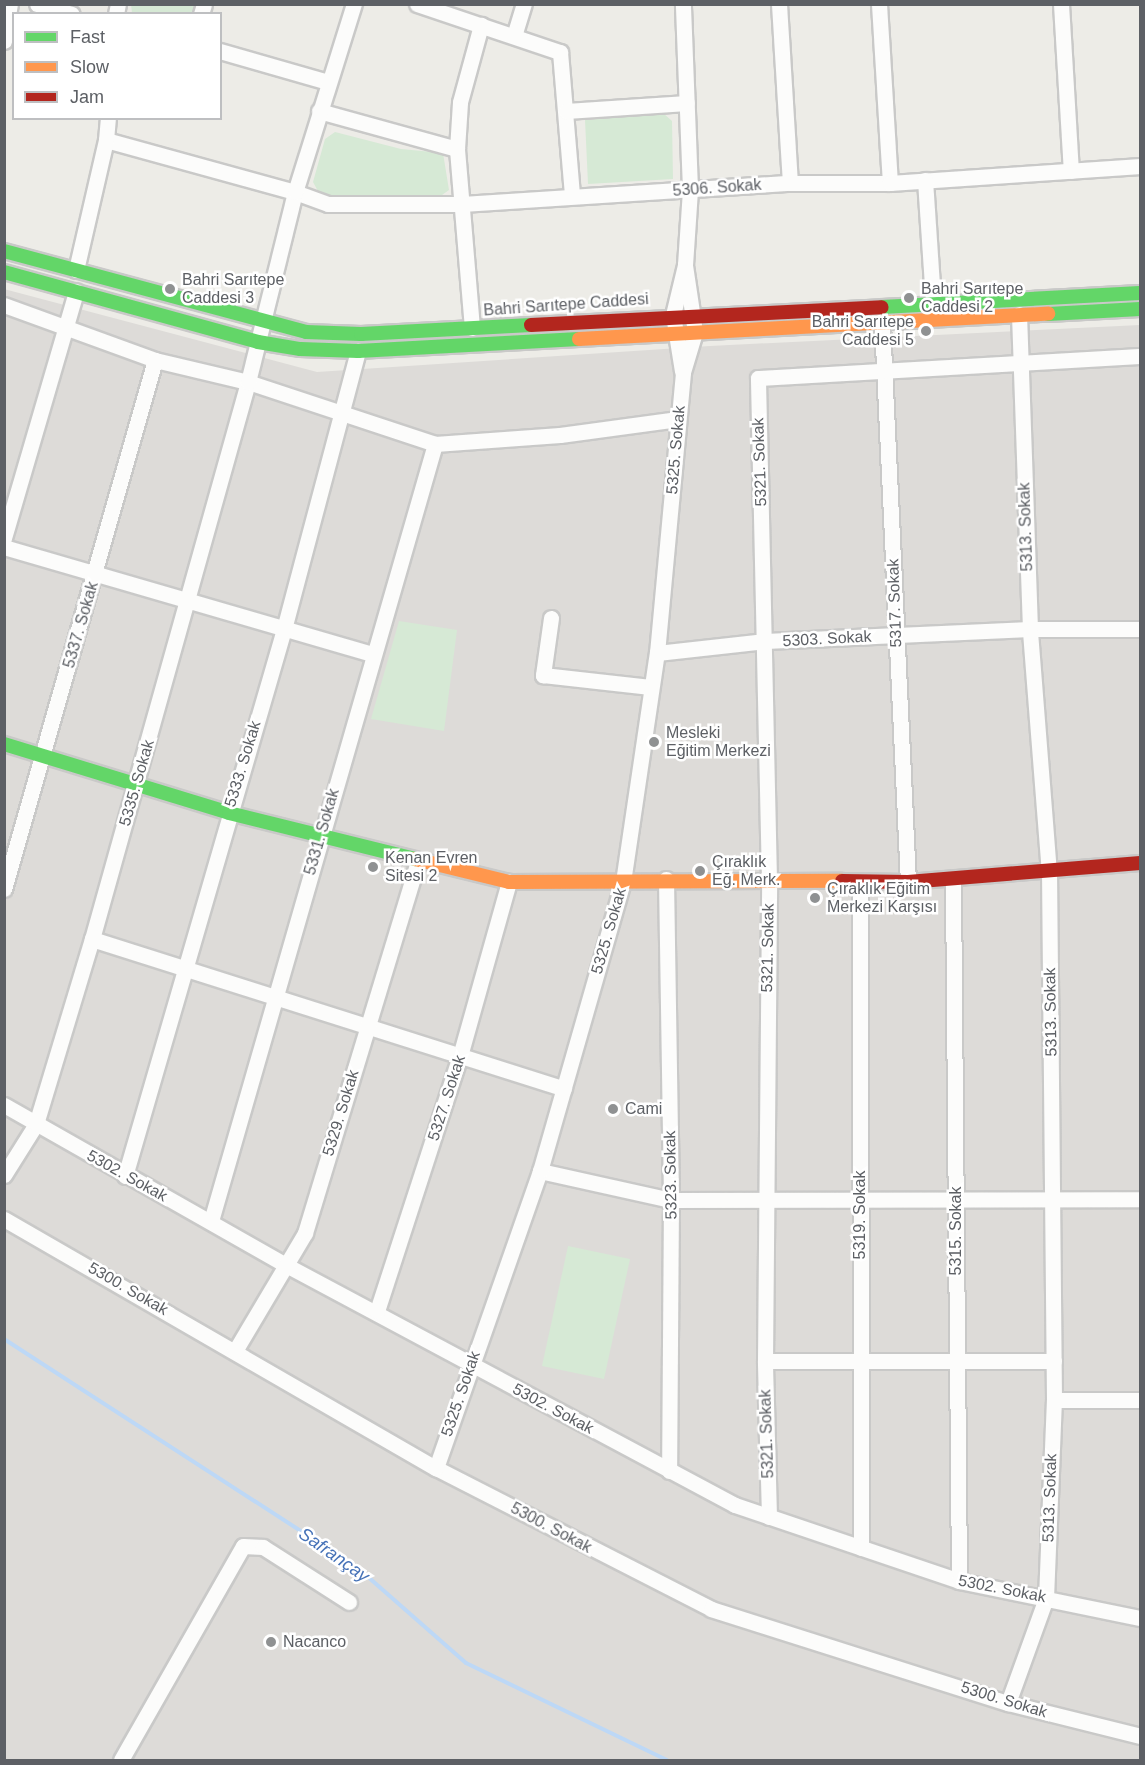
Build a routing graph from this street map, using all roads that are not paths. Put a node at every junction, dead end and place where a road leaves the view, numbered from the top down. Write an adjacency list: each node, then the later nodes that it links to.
1 (10, 4): 13 (street)
2 (37, 4): 10 (street)
3 (354, 4): 15 (street, 5335. Sokak)
4 (417, 4): 11 (street)
5 (524, 4): 12 (street)
6 (683, 4): 16 (street)
7 (779, 4): 25 (street)
8 (879, 4): 26 (street)
9 (1061, 4): 23 (street)
10 (65, 12)
11 (481, 25): 12 (street); 21 (street)
12 (514, 36): 18 (street)
13 (4, 41)
14 (222, 52): 15 (street)
15 (328, 82): 17 (street, 5335. Sokak)
16 (687, 103): 18 (street); 27 (street)
17 (319, 111): 21 (street); 28 (street, 5335. Sokak)
18 (566, 111): 29 (street)
19 (108, 120): 20 (street)
20 (106, 140): 28 (street, 5306. Sokak); 33 (street)
21 (457, 149): 30 (street)
22 (1140, 166): 23 (street, 5306. Sokak)
23 (1071, 171): 24 (street, 5306. Sokak)
24 (925, 180): 26 (street, 5306. Sokak); 37 (street)
25 (790, 183): 26 (street, 5306. Sokak); 27 (street, 5306. Sokak)
26 (890, 183)
27 (690, 189): 29 (street, 5306. Sokak); 32 (street)
28 (295, 192): 30 (street, 5306. Sokak); 43 (street, 5335. Sokak)
29 (572, 196): 30 (street, 5306. Sokak)
30 (462, 204): 46 (street)
31 (4, 251): 33 (main road, Bahri Sarıtepe Caddesi)
32 (685, 265): 40 (street); 42 (street)
33 (76, 270): 43 (main road, Bahri Sarıtepe Caddesi)
34 (4, 272): 35 (main road, Bahri Sarıtepe Caddesi)
35 (76, 291): 45 (street); 49 (main road, Bahri Sarıtepe Caddesi)
36 (1140, 292): 37 (main road, Bahri Sarıtepe Caddesi)
37 (933, 302): 40 (main road, Bahri Sarıtepe Caddesi)
38 (4, 305): 45 (street)
39 (1140, 309): 41 (main road, Bahri Sarıtepe Caddesi)
40 (695, 314): 42 (main road, Bahri Sarıtepe Caddesi); 47 (street)
41 (1019, 314): 44 (main road, Bahri Sarıtepe Caddesi); 53 (street, 5313. Sokak)
42 (673, 315): 46 (main road, Bahri Sarıtepe Caddesi); 48 (street)
43 (262, 323): 46 (main road, Bahri Sarıtepe Caddesi); 49 (street, 5335. Sokak)
44 (882, 323): 47 (main road, Bahri Sarıtepe Caddesi); 54 (street, 5317. Sokak)
45 (65, 325): 52 (street); 60 (street)
46 (472, 328)
47 (695, 332): 48 (main road, Bahri Sarıtepe Caddesi); 55 (street)
48 (675, 334): 50 (main road, Bahri Sarıtepe Caddesi); 55 (street)
49 (258, 342): 50 (main road, Bahri Sarıtepe Caddesi); 56 (street, 5335. Sokak)
50 (358, 351): 57 (street, 5333. Sokak)
51 (1140, 356): 53 (street)
52 (155, 360): 56 (street); 62 (street, 5337. Sokak)
53 (1019, 363): 54 (street); 66 (street, 5313. Sokak)
54 (885, 370): 68 (street, 5317. Sokak); 69 (street, 5321. Sokak)
55 (683, 372): 58 (street, 5325. Sokak)
56 (248, 382): 57 (street); 63 (street, 5335. Sokak)
57 (344, 412): 59 (street); 65 (street, 5333. Sokak)
58 (678, 419): 59 (street); 70 (street, 5325. Sokak)
59 (435, 444): 71 (street, 5331. Sokak)
60 (4, 538)
61 (4, 547): 62 (street)
62 (96, 573): 63 (street); 74 (street, 5337. Sokak)
63 (189, 599): 65 (street); 75 (street, 5335. Sokak)
64 (552, 618): 72 (street)
65 (284, 629): 71 (street); 76 (street, 5333. Sokak)
66 (1030, 629): 67 (street, 5303. Sokak); 68 (street, 5303. Sokak); 80 (street, 5313. Sokak)
67 (1140, 629)
68 (896, 635): 69 (street, 5303. Sokak); 87 (street, 5317. Sokak)
69 (765, 642): 70 (street, 5303. Sokak); 82 (street, 5321. Sokak)
70 (657, 653): 72 (street, 5325. Sokak)
71 (372, 654): 77 (street, 5331. Sokak)
72 (650, 687): 85 (street, 5325. Sokak)
73 (4, 744): 74 (main road)
74 (43, 756): 75 (main road); 88 (street, 5337. Sokak)
75 (137, 784): 76 (main road); 89 (street, 5335. Sokak)
76 (229, 813): 77 (main road); 90 (street, 5333. Sokak)
77 (322, 836): 78 (main road); 91 (street, 5331. Sokak)
78 (418, 862): 84 (main road); 92 (street, 5329. Sokak)
79 (1140, 864): 80 (main road)
80 (1050, 873): 83 (main road); 105 (street, 5313. Sokak)
81 (666, 879): 82 (main road); 85 (main road); 103 (street, 5323. Sokak)
82 (769, 880): 86 (main road); 100 (street, 5321. Sokak)
83 (953, 880): 87 (main road); 101 (street, 5315. Sokak)
84 (509, 882): 85 (main road); 93 (street, 5327. Sokak)
85 (623, 882): 94 (street, 5325. Sokak)
86 (860, 882): 87 (main road); 104 (street, 5319. Sokak)
87 (908, 882)
88 (4, 889)
89 (92, 939): 90 (street); 96 (street, 5335. Sokak)
90 (183, 966): 91 (street); 99 (street, 5333. Sokak)
91 (275, 994): 92 (street); 107 (street, 5331. Sokak)
92 (366, 1028): 93 (street); 108 (street, 5329. Sokak)
93 (460, 1056): 94 (street); 109 (street, 5327. Sokak)
94 (564, 1089): 97 (street, 5325. Sokak)
95 (4, 1105): 96 (street, 5302. Sokak)
96 (36, 1124): 98 (street, 5335. Sokak); 99 (street, 5302. Sokak)
97 (540, 1171): 103 (street); 115 (street, 5325. Sokak)
98 (4, 1175)
99 (125, 1176): 107 (street, 5302. Sokak)
100 (766, 1199): 103 (street); 104 (street); 111 (street, 5321. Sokak)
101 (957, 1199): 104 (street); 105 (street); 114 (street, 5315. Sokak)
102 (1140, 1199): 105 (street)
103 (671, 1200): 119 (street, 5323. Sokak)
104 (860, 1200): 113 (street, 5319. Sokak)
105 (1053, 1202): 112 (street, 5313. Sokak)
106 (4, 1220): 110 (street, 5300. Sokak)
107 (211, 1221): 108 (street, 5302. Sokak)
108 (284, 1264): 109 (street, 5302. Sokak); 110 (street, 5329. Sokak)
109 (377, 1311): 115 (street, 5302. Sokak)
110 (236, 1351): 118 (street, 5300. Sokak)
111 (765, 1361): 113 (street); 120 (street, 5321. Sokak)
112 (1054, 1361): 114 (street); 116 (street, 5313. Sokak)
113 (861, 1362): 114 (street); 121 (street, 5319. Sokak)
114 (955, 1362): 122 (street, 5315. Sokak)
115 (472, 1363): 118 (street, 5325. Sokak); 119 (street, 5302. Sokak)
116 (1054, 1400): 117 (street); 123 (street, 5313. Sokak)
117 (1140, 1400)
118 (436, 1468): 126 (street, 5300. Sokak)
119 (669, 1471): 120 (street, 5302. Sokak)
120 (769, 1517): 121 (street, 5302. Sokak)
121 (861, 1548): 122 (street, 5302. Sokak)
122 (959, 1581): 123 (street, 5302. Sokak)
123 (1046, 1598): 125 (street, 5302. Sokak); 126 (street, 5313. Sokak)
124 (349, 1602): 128 (street)
125 (1140, 1618)
126 (1008, 1703): 127 (street, 5300. Sokak)
127 (1140, 1736)
128 (121, 1761)

